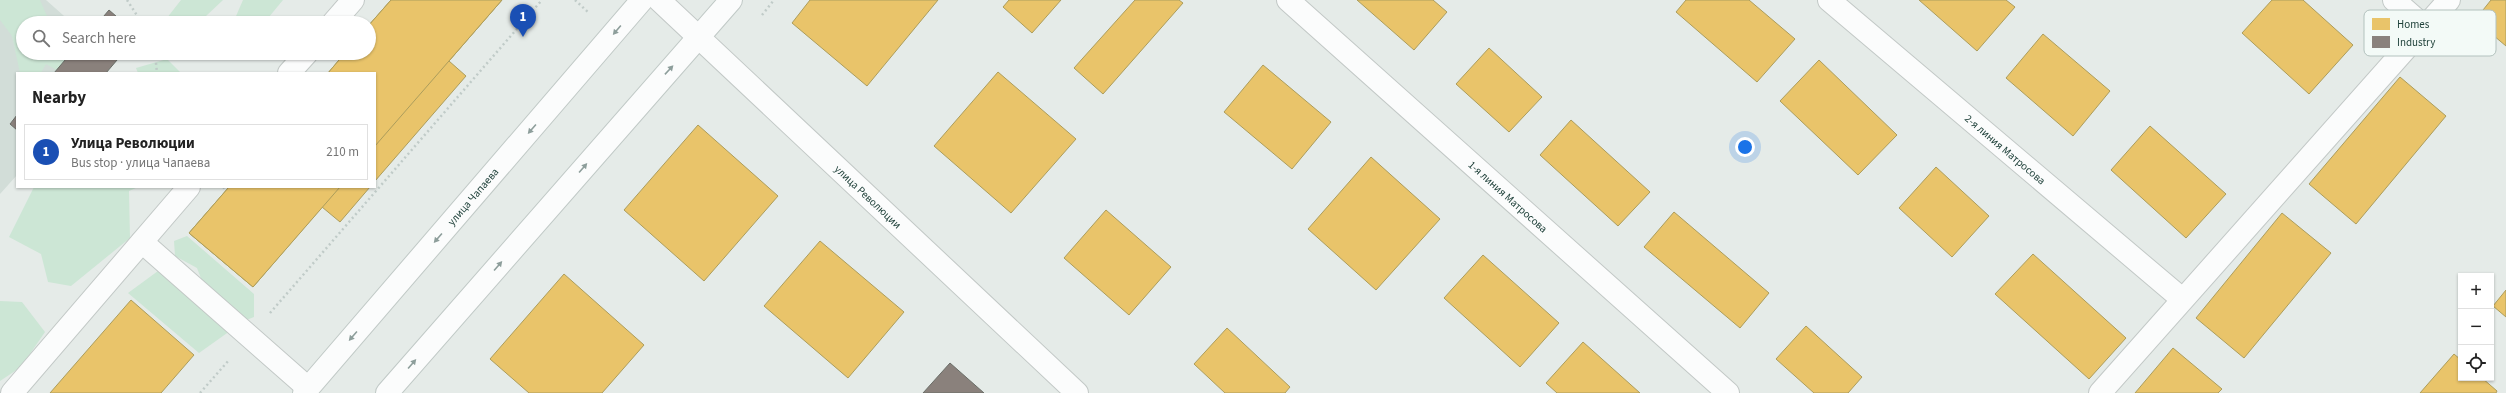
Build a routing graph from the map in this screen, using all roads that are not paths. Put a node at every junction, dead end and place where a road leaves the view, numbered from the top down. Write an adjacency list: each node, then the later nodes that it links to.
1 (353, 0): 11 (street)
2 (642, 0): 19 (street, улица Чапаева, one-way to 19)
3 (659, 0): 12 (street, улица Революции)
4 (731, 0): 12 (street)
5 (1288, 0): 23 (street, 1-я линия Матросова)
6 (1829, 0): 18 (street, 2-я линия Матросова)
7 (2394, 0): 9 (street)
8 (2449, 0): 10 (street)
9 (2405, 10)
10 (2440, 10)
11 (339, 16)
12 (699, 38): 21 (street, one-way to 12); 22 (street, улица Революции)
13 (2399, 56): 18 (street)
14 (301, 60): 15 (street)
15 (290, 72)
16 (188, 188): 17 (street)
17 (142, 242): 19 (street); 20 (street)
18 (2182, 299): 24 (street)
19 (306, 391)
20 (12, 393)
21 (386, 393)
22 (1077, 393)
23 (1728, 393)
24 (2100, 393)

